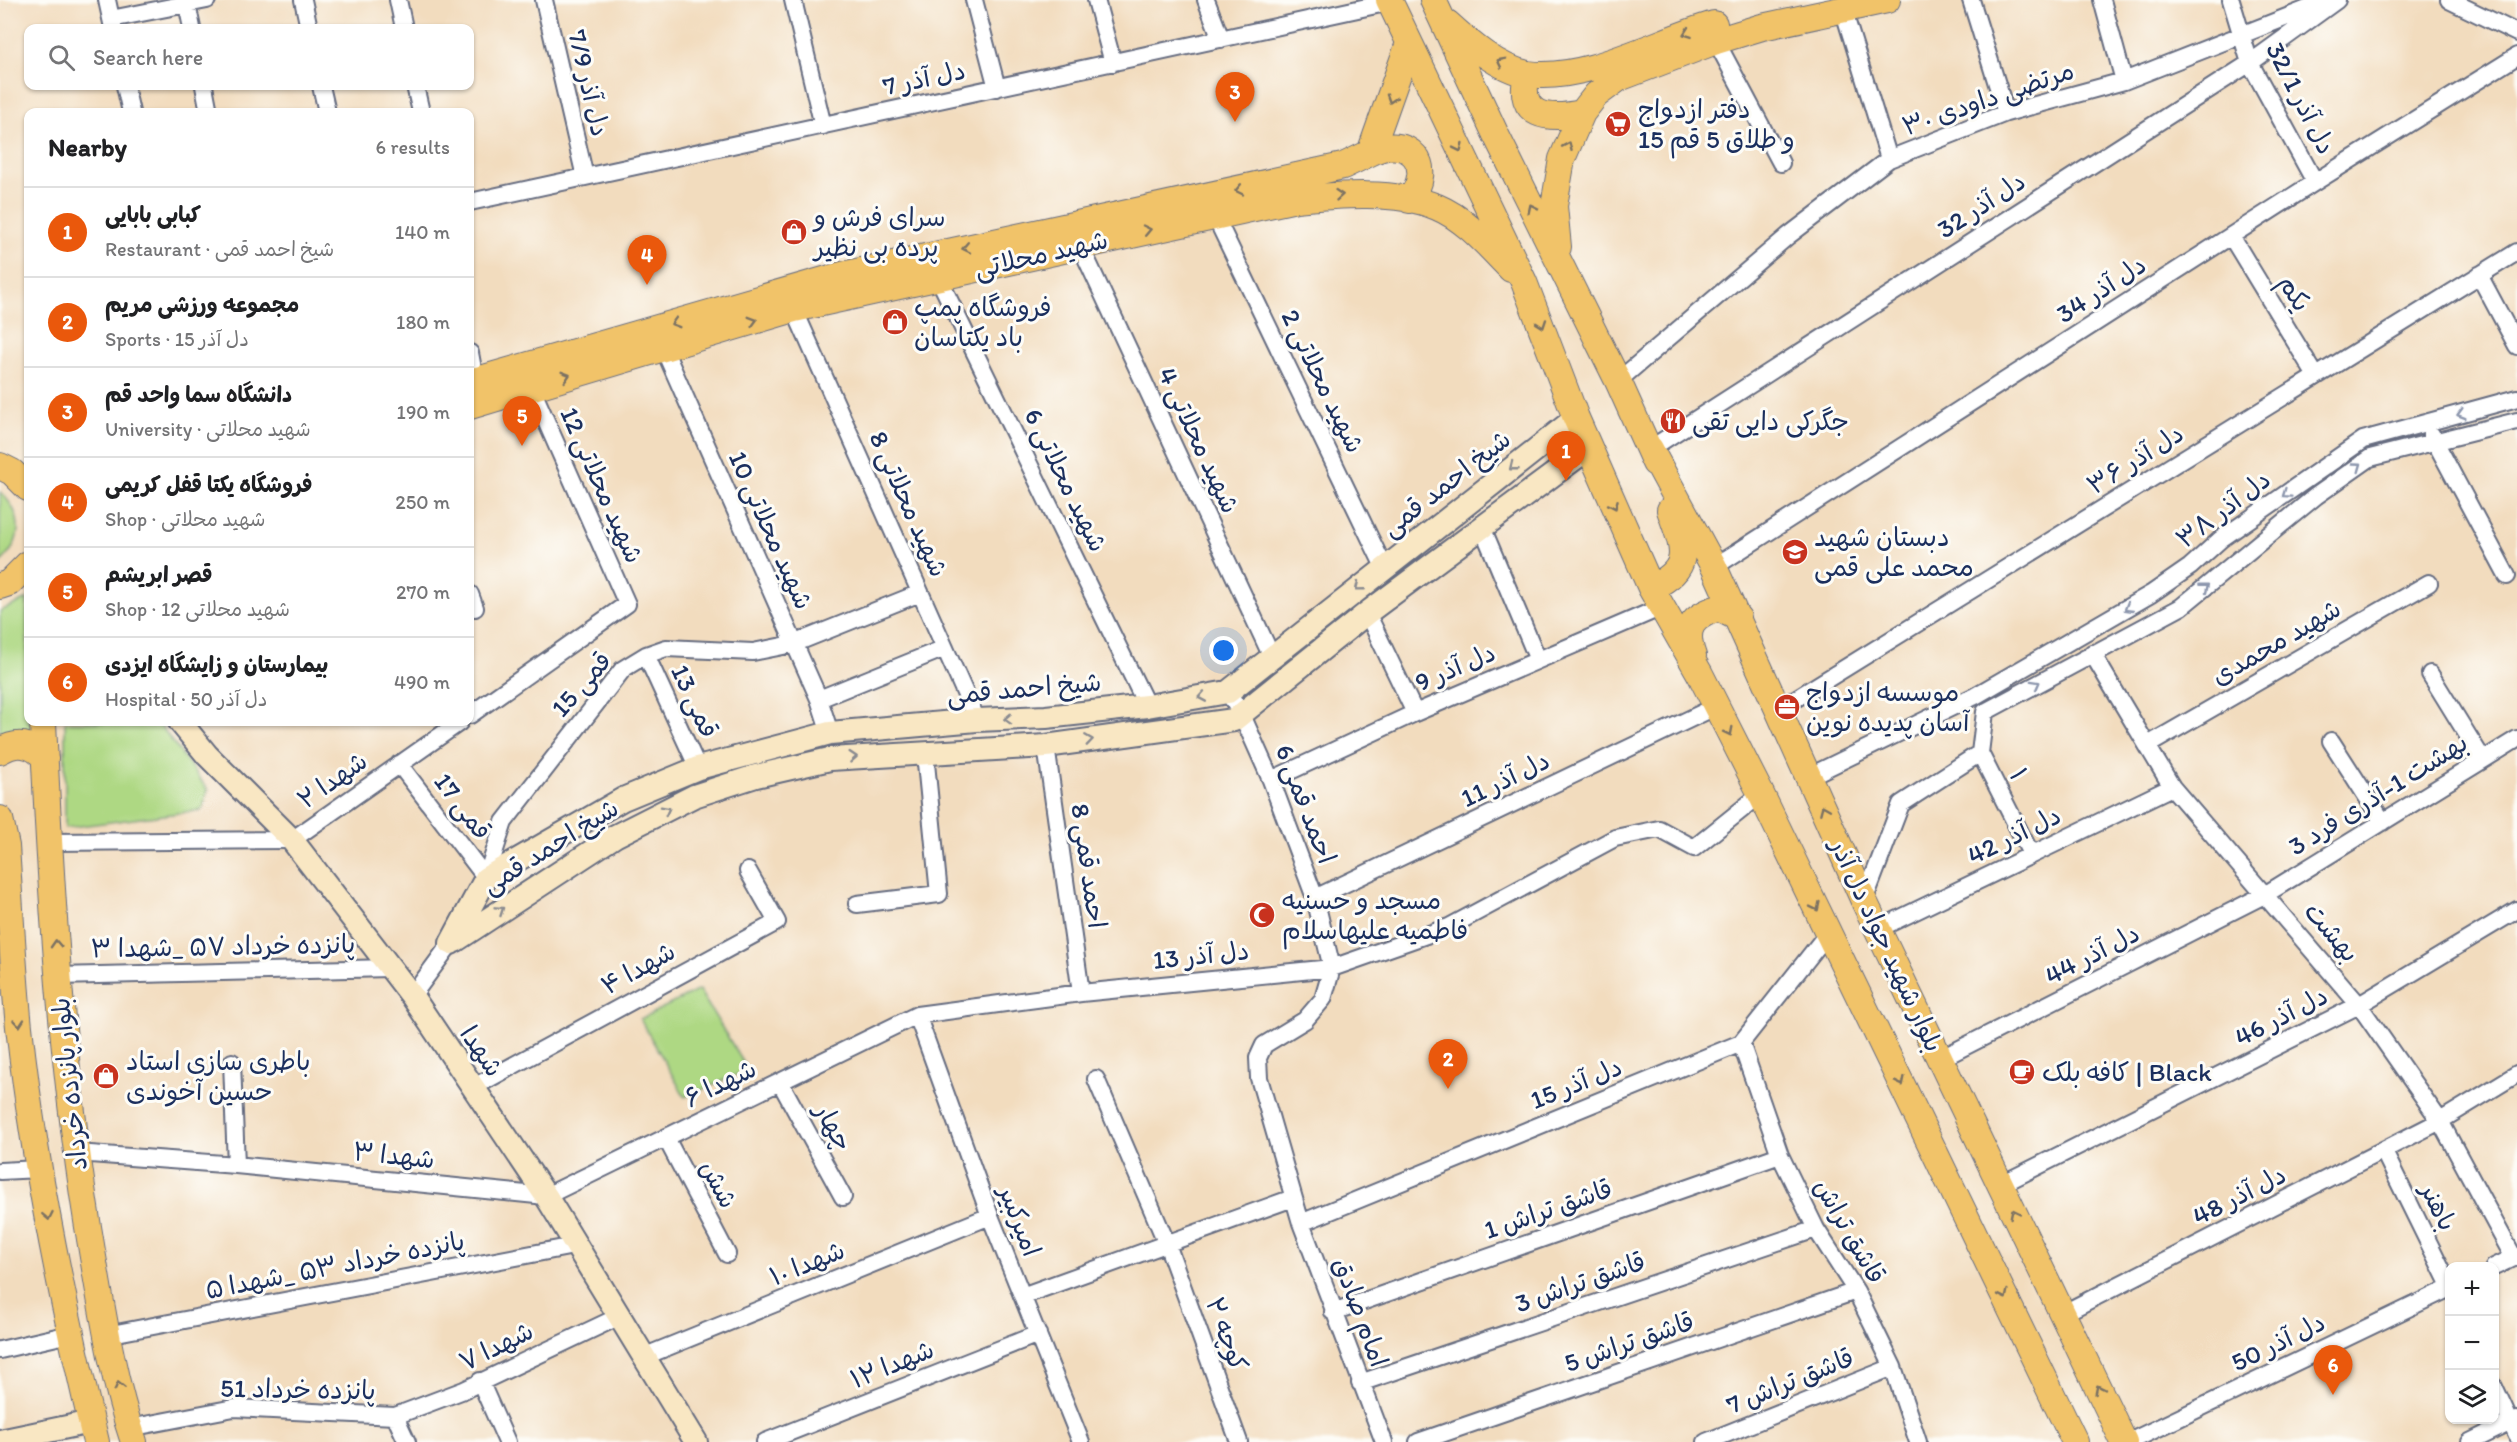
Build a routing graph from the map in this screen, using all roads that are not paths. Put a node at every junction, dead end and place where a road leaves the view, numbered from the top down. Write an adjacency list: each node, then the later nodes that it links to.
1 (107, 0): 22 (street)
2 (207, 0): 19 (street)
3 (303, 0): 24 (street)
4 (398, 0): 25 (street)
5 (544, 0): 51 (street, دل آذر 7/9)
6 (793, 0): 47 (street)
7 (974, 0): 36 (street)
8 (1096, 0): 32 (street)
9 (1206, 0): 28 (street)
10 (1804, 0): 34 (main road, one-way to 34)
11 (1887, 0): 21 (main road)
12 (1971, 0): 46 (street)
13 (2102, 0): 35 (street)
14 (2231, 0): 27 (street, دل آذر 32/1)
15 (2330, 0): 27 (street, ۳۰ مرتضی داودی)
16 (2337, 0): 33 (street, دل آذر 32)
17 (2449, 0): 26 (street)
18 (1389, 1): 28 (street, دل آذر 7); 30 (main road, بلوار شهید جواد دل آذر)
19 (187, 4): 22 (street); 23 (street)
20 (1437, 9): 34 (main road, one-way to 20); 59 (main road, one-way to 20)
21 (1843, 9): 29 (main road); 49 (street)
22 (112, 24)
23 (191, 24)
24 (308, 24)
25 (403, 24)
26 (2517, 33)
27 (2242, 36): 33 (street, دل آذر 32/1); 35 (street, ۳۰ مرتضی داودی)
28 (1221, 39): 32 (street, دل آذر 7)
29 (1716, 41): 45 (main road); 50 (street)
30 (1409, 43): 48 (main road, one-way to 48); 62 (main road, بلوار شهید جواد دل آذر, one-way to 62)
31 (2517, 56): 52 (street, دل آذر 34)
32 (1113, 63): 36 (street, دل آذر 7)
33 (2250, 63): 52 (street, دل آذر 32/1); 78 (street, دل آذر 32)
34 (1527, 74): 45 (main road)
35 (2124, 81): 46 (street, ۳۰ مرتضی داودی)
36 (997, 88): 47 (street, دل آذر 7)
37 (126, 90): 41 (street)
38 (205, 90): 42 (street)
39 (322, 90): 43 (street)
40 (416, 90): 44 (street)
41 (130, 108)
42 (208, 108)
43 (326, 108)
44 (420, 108)
45 (1582, 113): 59 (main road, one-way to 45)
46 (2006, 113): 49 (street, ۳۰ مرتضی داودی)
47 (823, 126): 51 (street, دل آذر 7)
48 (1370, 153): 53 (main road, شهید محلاتی); 67 (main road, شهید محلاتی, one-way to 67)
49 (1889, 159): 68 (street, ۳۰ مرتضی داودی)
50 (1781, 163)
51 (585, 177): 54 (street, دل آذر 7)
52 (2315, 182): 56 (street, دل آذر 34)
53 (1409, 200): 55 (main road, شهید محلاتی, one-way to 53); 62 (main road, شهید محلاتی)
54 (474, 201)
55 (1215, 216): 57 (main road, شهید محلاتی, one-way to 55); 81 (street, شهید محلاتی 2)
56 (2231, 236): 66 (street, یکم); 82 (street, دل آذر 34)
57 (1080, 245): 61 (main road, شهید محلاتی); 95 (street, شهید محلاتی 4)
58 (2517, 252): 60 (street, دل آذر ۳۶)
59 (1560, 266): 68 (main road)
60 (2479, 275): 64 (street); 66 (street, دل آذر ۳۶)
61 (938, 277): 63 (main road, شهید محلاتی); 101 (street, شهید محلاتی 6)
62 (1524, 282): 72 (main road, بلوار شهید جواد دل آذر, one-way to 72)
63 (794, 309): 65 (main road, شهید محلاتی, one-way to 63); 87 (street, شهید محلاتی 8)
64 (2517, 346)
65 (663, 347): 69 (main road, شهید محلاتی, one-way to 65); 91 (street, شهید محلاتی 10)
66 (2316, 376): 103 (street, دل آذر ۳۶)
67 (474, 380)
68 (1618, 381): 78 (main road)
69 (531, 387): 71 (main road, شهید محلاتی); 104 (street, شهید محلاتی 12)
70 (2517, 398): 74 (street, دل آذر ۳۸, one-way to 74)
71 (474, 405)
72 (1576, 418): 76 (street, شیخ احمد قمی); 77 (main road, بلوار شهید جواد دل آذر)
73 (2517, 421): 75 (street, دل آذر ۳۸)
74 (2426, 424): 75 (street); 125 (street, دل آذر ۳۸, one-way to 125)
75 (2436, 442): 84 (street); 93 (street, دل آذر ۳۸, one-way to 75)
76 (1544, 443): 79 (street); 81 (street, شیخ احمد قمی, one-way to 81)
77 (1589, 448): 79 (street, شیخ احمد قمی); 88 (main road, بلوار شهید جواد دل آذر, one-way to 88)
78 (1650, 449): 82 (main road, بلوار شهید جواد دل آذر); 88 (main road)
79 (1564, 466): 80 (street, شیخ احمد قمی)
80 (1482, 527): 89 (street, شیخ احمد قمی); 96 (street)
81 (1384, 567): 95 (street, شیخ احمد قمی, one-way to 95)
82 (1714, 567): 90 (main road, بلوار شهید جواد دل آذر)
83 (24, 572): 86 (main road)
84 (2507, 576)
85 (2429, 583): 115 (street, شهید محمدی)
86 (0, 586)
87 (920, 593): 91 (street, قمی 15); 92 (street, شهید محلاتی 8)
88 (1657, 597): 96 (street, دل آذر 9); 98 (main road, بلوار شهید جواد دل آذر)
89 (1366, 613): 105 (street); 107 (street, شیخ احمد قمی)
90 (1738, 618): 98 (main road); 103 (main road, بلوار شهید جواد دل آذر)
91 (793, 644): 94 (street, قمی 15); 100 (street, شهید محلاتی 10)
92 (945, 648): 100 (street); 108 (street, شهید محلاتی 8)
93 (2092, 653): 106 (street, دل آذر ۳۸, one-way to 93); 115 (street, بهشت)
94 (646, 655): 124 (street, قمی 13); 137 (street, قمی 15)
95 (1272, 657): 99 (street, شیخ احمد قمی)
96 (1538, 660): 105 (street, دل آذر 9)
97 (2430, 674): 122 (street)
98 (1700, 675): 102 (main road, بلوار شهید جواد دل آذر)
99 (1228, 692): 101 (street, شیخ احمد قمی, one-way to 101); 107 (street, احمد قمی 6)
100 (819, 699): 112 (street, شهید محلاتی 10)
101 (1148, 706): 108 (street, شیخ احمد قمی, one-way to 108)
102 (1717, 706): 129 (main road, بلوار شهید جواد دل آذر, one-way to 129); 139 (street, دل آذر 11)
103 (1779, 710): 125 (main road, بلوار شهید جواد دل آذر)
104 (474, 712)
105 (1415, 712): 127 (street, دل آذر 9)
106 (1985, 712): 119 (street, ۱)
107 (1242, 715): 116 (street, شیخ احمد قمی, one-way to 107); 127 (street, احمد قمی 6)
108 (977, 720): 112 (street, شیخ احمد قمی)
109 (43, 726): 121 (main road, بلوار پانزده خرداد)
110 (183, 726): 132 (street, شهدا)
111 (454, 726): 123 (street, شهدا ۲)
112 (830, 733): 120 (street, شیخ احمد قمی)
113 (2517, 739): 122 (street, بهشت 1-آذری فرد 3)
114 (2331, 741): 131 (street)
115 (2148, 745): 128 (street, بهشت)
116 (1046, 746): 118 (street, شیخ احمد قمی); 149 (street, احمد قمی 8)
117 (0, 751): 121 (main road)
118 (925, 753): 126 (street, شیخ احمد قمی, one-way to 118); 141 (street)
119 (1980, 753): 135 (street, ۱); 140 (street)
120 (749, 754): 124 (street, شیخ احمد قمی); 126 (street)
121 (45, 758): 133 (main road, بلوار پانزده خرداد)
122 (2483, 760): 131 (street, بهشت 1-آذری فرد 3)
123 (399, 764): 132 (street, شهدا ۲); 137 (street, قمی 17)
124 (698, 768): 137 (street, شیخ احمد قمی)
125 (1810, 776): 140 (main road, بلوار شهید جواد دل آذر, one-way to 125)
126 (756, 777): 145 (street, شیخ احمد قمی, one-way to 126)
127 (1271, 780): 139 (street, احمد قمی 6)
128 (2172, 787): 135 (street, دل آذر 42); 138 (street, بهشت)
129 (1761, 794): 144 (main road, بلوار شهید جواد دل آذر, one-way to 144); 147 (street, دل آذر 13)
130 (0, 819): 134 (main road, بلوار پانزده خرداد)
131 (2383, 822): 138 (street, بهشت 1-آذری فرد 3)
132 (292, 840): 133 (street); 146 (street, شهدا)
133 (50, 842): 148 (main road, بلوار پانزده خرداد, one-way to 133)
134 (3, 846): 166 (main road, بلوار پانزده خرداد, one-way to 166)
135 (2031, 854): 143 (street, دل آذر 42)
136 (748, 871): 159 (street, شهدا ۴)
137 (486, 878): 145 (street, شیخ احمد قمی)
138 (2266, 894): 151 (street, بهشت); 154 (street, دل آذر 44)
139 (1315, 898): 147 (street, احمد قمی 6)
140 (1864, 901): 143 (main road, بلوار شهید جواد دل آذر)
141 (857, 904)
142 (2517, 910): 151 (street, دل آذر 46)
143 (1878, 929): 154 (main road, بلوار شهید جواد دل آذر)
144 (1828, 933): 153 (street, دل آذر 15); 211 (main road, بلوار شهید جواد دل آذر, one-way to 211)
145 (451, 943): 150 (street, شیخ احمد قمی)
146 (390, 968): 148 (street, پانزده خرداد ۵۷ _شهدا ۳); 150 (street, شهدا)
147 (1332, 968): 149 (street, دل آذر 13); 171 (street, احمد قمی 6)
148 (58, 976): 163 (main road, بلوار پانزده خرداد)
149 (1081, 993): 152 (street, دل آذر 13)
150 (412, 996): 159 (street, شهدا)
151 (2359, 1005): 160 (street, بهشت); 168 (street, دل آذر 46)
152 (917, 1015): 158 (street, شهدا ۶); 172 (street, امیرکبیر)
153 (1742, 1043): 164 (street, قاشق تراش); 173 (street, دل آذر 15)
154 (1940, 1059): 168 (main road, بلوار شهید جواد دل آذر)
155 (232, 1062): 165 (street)
156 (2517, 1074): 160 (street, دل آذر 48)
157 (1096, 1079): 175 (street, کوچه ۲)
158 (780, 1082): 161 (street, شهدا ۶); 170 (street, چهار)
159 (472, 1088): 169 (street, شهدا)
160 (2440, 1121): 162 (street, دل آذر 48); 178 (street, بهشت)
161 (666, 1138): 169 (street, شهدا ۶); 177 (street, شش)
162 (2383, 1150): 180 (street, باهنر); 185 (street, دل آذر 48)
163 (77, 1154): 165 (street, شهدا ۳); 189 (main road, بلوار پانزده خرداد)
164 (1780, 1155): 174 (street, قاشق تراش); 184 (street, قاشق تراش 1)
165 (236, 1165): 169 (street, شهدا ۳)
166 (39, 1169): 167 (street); 187 (main road, بلوار پانزده خرداد, one-way to 187)
167 (0, 1171)
168 (2000, 1185): 185 (main road, بلوار شهید جواد دل آذر, one-way to 168)
169 (546, 1197): 176 (street, شهدا)
170 (843, 1197)
171 (1293, 1198): 173 (street, امام صادق); 175 (street)
172 (990, 1216): 183 (street, امیرکبیر); 191 (street, شهدا ۱۰)
173 (1301, 1223): 184 (street, امام صادق)
174 (1816, 1229): 182 (street, قاشق تراش); 194 (street, قاشق تراش 3)
175 (1167, 1244): 183 (street); 206 (street, کوچه ۲)
176 (574, 1246): 186 (street, شهدا); 189 (street, پانزده خرداد ۵۳ _شهدا ۵)
177 (727, 1254)
178 (2515, 1257): 179 (street)
179 (2499, 1265)
180 (2445, 1277)
181 (2445, 1289): 213 (street, دل آذر 50)
182 (1857, 1291): 192 (street, قاشق تراش); 208 (street, قاشق تراش 5)
183 (1022, 1296): 188 (street, امیرکبیر)
184 (1333, 1312): 194 (street, امام صادق)
185 (2062, 1314): 212 (main road, بلوار شهید جواد دل آذر, one-way to 185)
186 (618, 1317): 191 (street, شهدا); 193 (street, شهدا ۷)
187 (70, 1334): 190 (street); 198 (main road, بلوار پانزده خرداد)
188 (1038, 1334): 204 (street, شهدا ۱۲); 205 (street, امیرکبیر)
189 (106, 1335): 199 (main road, بلوار پانزده خرداد, one-way to 189)
190 (0, 1350)
191 (643, 1357): 203 (street, شهدا)
192 (1893, 1367): 209 (street, قاشق تراش 7); 210 (street, قاشق تراش)
193 (480, 1381): 196 (street, شهدا ۷); 202 (street)
194 (1360, 1383): 207 (street, امام صادق)
195 (2499, 1396): 197 (street)
196 (395, 1416): 199 (street, پانزده خرداد 51); 201 (street)
197 (2515, 1426): 214 (street)
198 (93, 1432): 200 (street)
199 (132, 1435)
200 (0, 1441)
201 (407, 1442)
202 (507, 1442)
203 (696, 1442)
204 (765, 1442)
205 (1081, 1442)
206 (1239, 1442)
207 (1384, 1442)
208 (1418, 1442)
209 (1706, 1442)
210 (1918, 1442)
211 (2075, 1442)
212 (2124, 1442)
213 (2129, 1442)
214 (2470, 1442)

